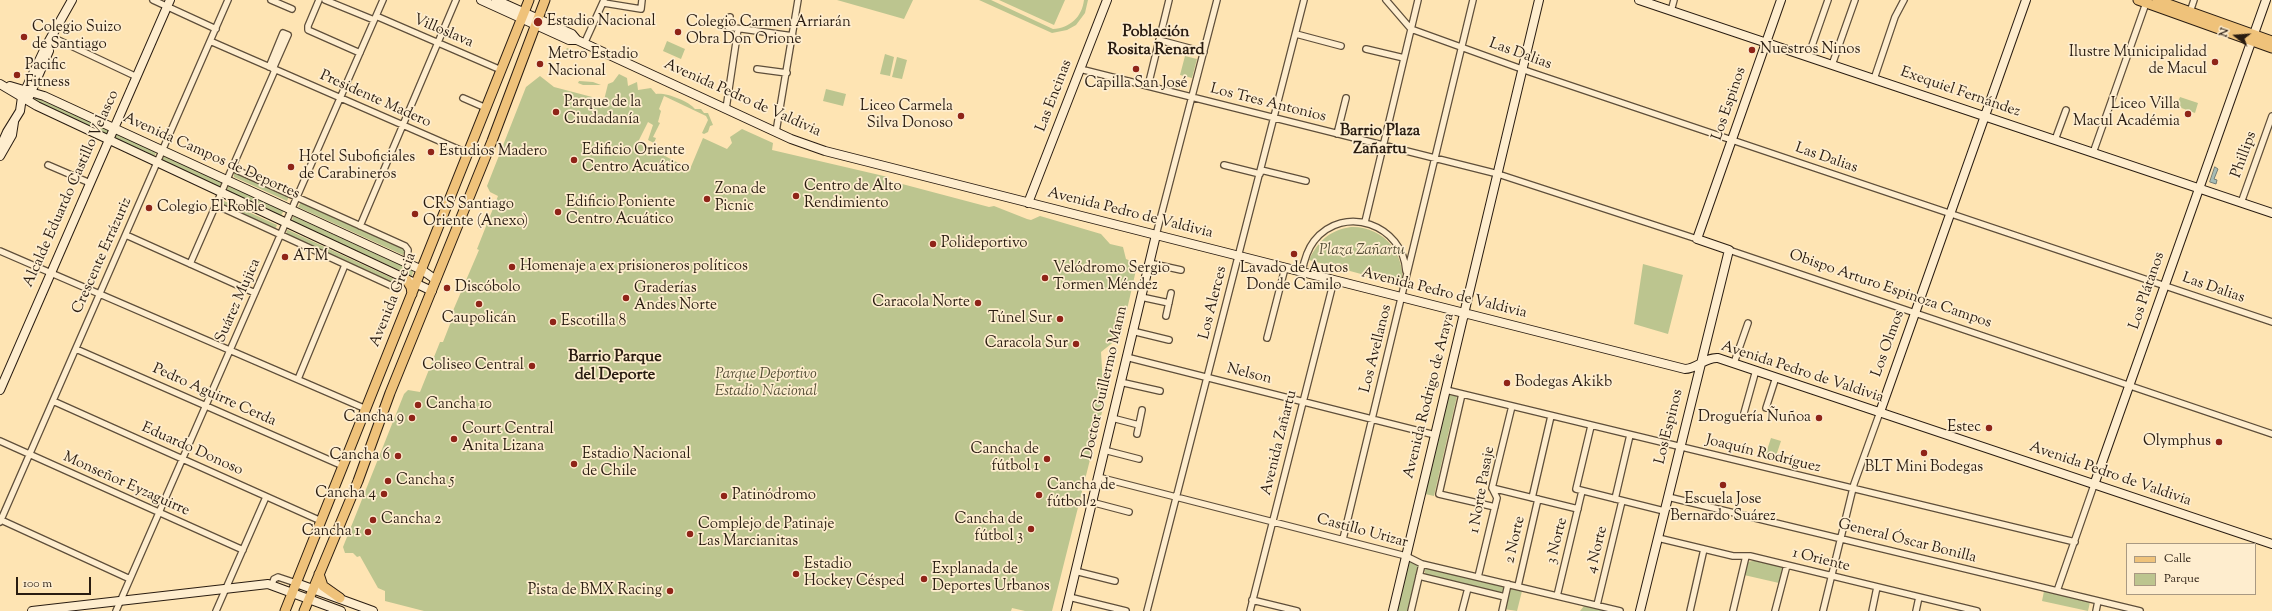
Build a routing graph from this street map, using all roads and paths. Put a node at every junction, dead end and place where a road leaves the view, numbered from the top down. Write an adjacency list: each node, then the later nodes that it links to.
1 (67, 0): 38 (main road)
2 (72, 0): 38 (main road)
3 (153, 0): 36 (street)
4 (228, 0): 45 (street, Crescente Errázuriz)
5 (271, 0): 37 (street)
6 (319, 0): 63 (street)
7 (325, 0): 43 (street, Villoslava)
8 (383, 0): 43 (street, Suárez Mujica)
9 (456, 0): 56 (street)
10 (481, 0): 41 (main road, Avenida Pedro de Valdivia)
11 (496, 0): 41 (main road, Avenida Pedro de Valdivia)
12 (529, 0): 41 (main road, Avenida Grecia)
13 (545, 0): 44 (main road, Avenida Grecia)
14 (642, 0): 34 (street)
15 (798, 0): 49 (street)
16 (1107, 0): 69 (main road, Las Encinas)
17 (1169, 0): 52 (street)
18 (1217, 0): 62 (street, Doctor Guillermo Mann)
19 (1304, 0): 48 (street, Los Alerces)
20 (1386, 0): 47 (street, Las Dalias)
21 (1418, 0): 47 (street)
22 (1473, 0): 59 (street, Los Avellanos)
23 (1539, 0): 70 (main road, Avenida Rodrigo de Araya)
24 (1639, 0): 39 (main road, Exequiel Fernández)
25 (1674, 0): 39 (street)
26 (1781, 0): 57 (main road, Los Espinos)
27 (1828, 0): 64 (street)
28 (1855, 0): 66 (street)
29 (1904, 0): 74 (street)
30 (2026, 0): 87 (main road, Los Olmos)
31 (2157, 0): 40 (main road)
32 (2194, 0): 40 (street)
33 (2266, 0): 51 (main road, Los Plátanos)
34 (604, 1): 55 (street)
35 (2142, 1): 51 (main road); 102 (street)
36 (169, 3): 45 (street); 73 (main road, Alcalde Eduardo Castillo Velasco)
37 (292, 9)
38 (65, 10): 50 (main road)
39 (1671, 11): 57 (main road, Exequiel Fernández)
40 (2190, 12): 51 (main road)
41 (522, 15): 44 (main road, Avenida Pedro de Valdivia); 71 (main road, Avenida Grecia)
42 (730, 17): 46 (street)
43 (375, 18): 56 (street, Villoslava); 63 (street, Suárez Mujica)
44 (537, 22): 55 (main road, Avenida Pedro de Valdivia); 143 (main road, Avenida Grecia)
45 (216, 29): 53 (street, Crescente Errázuriz)
46 (738, 29): 49 (street); 85 (street)
47 (1411, 29): 59 (street, Las Dalias); 65 (street)
48 (1296, 34): 58 (street); 89 (street, Los Alerces)
49 (793, 36): 72 (street)
50 (52, 37): 73 (street); 75 (main road); 78 (main road)
51 (2253, 37): 54 (main road); 60 (main road); 114 (main road, Los Plátanos)
52 (1159, 40): 62 (street); 77 (street)
53 (210, 41): 67 (street, Presidente Madero); 100 (street, Crescente Errázuriz)
54 (2272, 41)
55 (580, 42): 85 (main road, Avenida Pedro de Valdivia)
56 (438, 43): 71 (street, Villoslava); 91 (street)
57 (1766, 43): 64 (main road, Exequiel Fernández); 96 (main road, Los Espinos)
58 (1341, 46)
59 (1462, 47): 70 (street, Las Dalias); 104 (street, Los Avellanos)
60 (2272, 48)
61 (1366, 49): 65 (street)
62 (1204, 52): 82 (street, Doctor Guillermo Mann)
63 (360, 53): 80 (street, Suárez Mujica)
64 (1808, 57): 66 (main road, Exequiel Fernández)
65 (1404, 58): 98 (street)
66 (1832, 65): 74 (main road, Exequiel Fernández)
67 (273, 68): 67 (street); 80 (street, Presidente Madero); 108 (street)
68 (757, 69): 72 (street)
69 (1080, 69): 77 (street, Los Tres Antonios); 117 (main road, Las Encinas)
70 (1523, 69): 96 (street, Las Dalias); 110 (main road, Avenida Rodrigo de Araya)
71 (501, 70): 84 (main road, Avenida Grecia)
72 (786, 73): 93 (street)
73 (137, 77): 92 (main road, Alcalde Eduardo Castillo Velasco)
74 (1874, 79): 87 (main road, Exequiel Fernández)
75 (36, 83): 78 (main road); 79 (main road)
76 (1, 84): 78 (main road, Avenida Campos de Deportes)
77 (1148, 86): 82 (street, Los Tres Antonios)
78 (27, 95): 79 (main road, Avenida Campos de Deportes); 90 (main road); 95 (main road, Avenida Campos de Deportes)
79 (44, 96): 92 (main road, Avenida Campos de Deportes)
80 (340, 98): 91 (street, Presidente Madero); 116 (street, Suárez Mujica)
81 (464, 98): 84 (street)
82 (1192, 98): 89 (street, Los Tres Antonios); 128 (street, Doctor Guillermo Mann)
83 (1346, 98): 94 (street)
84 (486, 108): 101 (main road, Avenida Grecia)
85 (726, 109): 93 (main road, Avenida Pedro de Valdivia)
86 (2066, 110): 97 (street)
87 (1985, 116): 97 (main road, Exequiel Fernández); 122 (main road, Los Olmos)
88 (2272, 116): 118 (street, Phillips)
89 (1274, 118): 94 (street, Los Tres Antonios); 109 (street, Los Alerces)
90 (14, 122): 99 (main road); 103 (main road)
91 (403, 125): 101 (street, Presidente Madero); 125 (street)
92 (114, 128): 95 (main road, Alcalde Eduardo Castillo Velasco); 100 (main road, Avenida Campos de Deportes)
93 (776, 132): 117 (main road, Avenida Pedro de Valdivia)
94 (1337, 134): 98 (street, Los Tres Antonios)
95 (109, 140): 105 (main road, Avenida Campos de Deportes); 113 (main road, Alcalde Eduardo Castillo Velasco)
96 (1732, 140): 122 (street, Las Dalias); 129 (main road, Los Espinos)
97 (2055, 140): 102 (main road, Exequiel Fernández)
98 (1383, 145): 104 (street, Los Tres Antonios); 123 (street)
99 (0, 148)
100 (163, 150): 105 (street, Crescente Errázuriz); 111 (main road, Avenida Campos de Deportes)
101 (467, 153): 138 (main road, Avenida Grecia)
102 (2093, 153): 114 (main road, Exequiel Fernández)
103 (0, 156)
104 (1435, 158): 110 (street, Los Tres Antonios); 145 (street, Los Avellanos)
105 (157, 163): 115 (main road, Avenida Campos de Deportes); 127 (street, Crescente Errázuriz)
106 (48, 165): 113 (street)
107 (1224, 165): 109 (street)
108 (232, 168): 111 (street); 116 (street, Avenida Campos de Deportes)
109 (1260, 172): 112 (street); 132 (street, Los Alerces)
110 (1498, 174): 129 (street, Obispo Arturo Espinoza Campos); 157 (main road, Avenida Rodrigo de Araya)
111 (228, 179): 115 (street); 120 (main road, Avenida Campos de Deportes)
112 (1306, 181)
113 (90, 183): 141 (main road, Alcalde Eduardo Castillo Velasco)
114 (2199, 188): 118 (main road, Exequiel Fernández); 147 (main road, Los Plátanos)
115 (221, 193): 119 (street); 124 (main road, Avenida Campos de Deportes)
116 (297, 198): 120 (street, Suárez Mujica); 125 (street, Avenida Campos de Deportes)
117 (1028, 203): 128 (main road, Avenida Pedro de Valdivia)
118 (2241, 203): 121 (main road, Exequiel Fernández)
119 (216, 205): 126 (street); 135 (street)
120 (292, 209): 124 (street, Suárez Mujica); 133 (main road, Avenida Campos de Deportes)
121 (2272, 213)
122 (1950, 214): 147 (street, Las Dalias); 156 (main road, Los Olmos)
123 (1365, 222): 140 (street); 145 (street)
124 (286, 223): 126 (street, Suárez Mujica); 142 (main road, Avenida Campos de Deportes)
125 (360, 226): 133 (street, Avenida Campos de Deportes)
126 (280, 234): 136 (street); 149 (street, Suárez Mujica)
127 (126, 235): 135 (street); 151 (street, Crescente Errázuriz)
128 (1156, 235): 132 (main road, Avenida Pedro de Valdivia); 134 (main road, Doctor Guillermo Mann)
129 (1697, 240): 130 (main road, Obispo Arturo Espinoza Campos)
130 (1729, 250): 156 (street, Obispo Arturo Espinoza Campos); 167 (main road, Los Espinos)
131 (0, 251): 141 (street)
132 (1239, 256): 137 (main road, Avenida Pedro de Valdivia); 170 (street, Los Alerces)
133 (407, 263): 138 (main road, Avenida Campos de Deportes)
134 (1149, 263): 139 (street); 153 (main road, Doctor Guillermo Mann)
135 (190, 264): 149 (street)
136 (345, 265): 142 (street); 172 (street)
137 (1285, 268): 140 (main road, Avenida Pedro de Valdivia); 162 (street)
138 (422, 270): 143 (main road, Avenida Campos de Deportes); 146 (main road, Avenida Grecia)
139 (1181, 270)
140 (1302, 272): 144 (main road, Avenida Pedro de Valdivia)
141 (51, 273): 151 (street); 175 (main road, Alcalde Eduardo Castillo Velasco)
142 (403, 278): 146 (main road, Avenida Campos de Deportes); 152 (main road)
143 (436, 280): 148 (main road, Avenida Grecia)
144 (1334, 280): 154 (main road, Avenida Pedro de Valdivia); 180 (street, Avenida Zañartu)
145 (1406, 282): 154 (street, Los Avellanos)
146 (416, 284): 148 (main road, Avenida Campos de Deportes); 152 (main road, Avenida Grecia)
147 (2164, 285): 159 (street, Las Dalias); 174 (main road, Los Plátanos)
148 (432, 291): 238 (main road, Avenida Grecia)
149 (255, 293): 165 (street, Suárez Mujica)
150 (1171, 293): 155 (street)
151 (100, 294): 164 (street, Crescente Errázuriz); 165 (street)
152 (412, 294): 184 (main road, Avenida Grecia)
153 (1141, 297): 155 (street); 161 (main road, Doctor Guillermo Mann)
154 (1402, 298): 157 (main road, Avenida Pedro de Valdivia); 190 (street, Los Avellanos)
155 (1169, 303): 158 (street)
156 (1915, 313): 174 (street, Obispo Arturo Espinoza Campos); 186 (main road, Los Olmos)
157 (1464, 314): 167 (main road, Avenida Pedro de Valdivia); 176 (main road, Avenida Rodrigo de Araya)
158 (1166, 316)
159 (2272, 322)
160 (1748, 323): 168 (street)
161 (1132, 331): 163 (street); 166 (main road, Doctor Guillermo Mann)
162 (1267, 338)
163 (1169, 340)
164 (76, 349): 179 (street, Crescente Errázuriz); 181 (street, Pedro Aguirre Cerda)
165 (230, 350): 172 (street); 181 (street, Suárez Mujica)
166 (1126, 357): 170 (street, Nelson); 173 (main road, Doctor Guillermo Mann)
167 (1701, 363): 168 (main road, Avenida Pedro de Valdivia); 198 (main road, Los Espinos)
168 (1734, 363): 169 (main road, Avenida Pedro de Valdivia)
169 (1756, 370): 171 (main road, Avenida Pedro de Valdivia); 187 (street)
170 (1208, 377): 180 (street, Nelson); 210 (street, Los Alerces)
171 (1776, 377): 183 (street); 186 (main road, Avenida Pedro de Valdivia)
172 (298, 379): 184 (street)
173 (1120, 382): 177 (street); 189 (main road, Doctor Guillermo Mann)
174 (2129, 386): 194 (street, Obispo Arturo Espinoza Campos); 205 (main road, Los Plátanos)
175 (0, 390)
176 (1446, 390): 178 (street, Joaquín Rodríguez); 195 (main road, Avenida Rodrigo de Araya)
177 (1160, 392)
178 (1462, 394): 182 (street, Joaquín Rodríguez); 216 (street)
179 (53, 400): 200 (street, Crescente Errázuriz); 201 (street, Eduardo Donoso)
180 (1303, 401): 190 (street, Nelson); 222 (street, Avenida Zañartu)
181 (206, 406): 201 (street, Suárez Mujica); 203 (street, Pedro Aguirre Cerda)
182 (1512, 406): 188 (street, Joaquín Rodríguez); 206 (street, 1 Norte Pasaje)
183 (1766, 408)
184 (366, 409): 203 (main road, Avenida Grecia)
185 (1142, 410): 191 (street)
186 (1880, 412): 205 (main road, Avenida Pedro de Valdivia); 207 (street, Los Olmos)
187 (1744, 413)
188 (1551, 416): 192 (street, Joaquín Rodríguez); 212 (street, 2 Norte)
189 (1112, 418): 191 (street); 199 (main road, Doctor Guillermo Mann)
190 (1372, 419): 195 (street, Nelson); 225 (street, Los Avellanos)
191 (1139, 425): 193 (street)
192 (1591, 426): 196 (street, Joaquín Rodríguez); 208 (street)
193 (1137, 434)
194 (2272, 434)
195 (1435, 435): 233 (main road, Avenida Rodrigo de Araya)
196 (1630, 435): 198 (street, Joaquín Rodríguez); 213 (street)
197 (0, 441): 200 (street, Monseñor Eyzaguirre)
198 (1680, 447): 207 (street, Joaquín Rodríguez); 211 (main road, Los Espinos)
199 (1104, 450): 202 (street); 204 (main road, Doctor Guillermo Mann)
200 (30, 454): 220 (street, Monseñor Eyzaguirre); 221 (street, Crescente Errázuriz)
201 (183, 459): 209 (street, Eduardo Donoso); 220 (street, Suárez Mujica)
202 (1139, 459)
203 (343, 466): 223 (main road, Avenida Grecia)
204 (1098, 477): 210 (street, Castillo Urizar); 215 (main road, Doctor Guillermo Mann)
205 (2094, 485): 227 (main road, Avenida Pedro de Valdivia); 228 (street, Los Plátanos)
206 (1492, 488): 212 (street); 216 (street, 1 Norte Pasaje)
207 (1854, 489): 226 (street, Los Olmos); 228 (street, Joaquín Rodríguez)
208 (1582, 491): 213 (street); 217 (street, 3 Norte)
209 (266, 497): 223 (street, Eduardo Donoso); 231 (street)
210 (1177, 497): 222 (street, Castillo Urizar); 272 (street, Los Alerces)
211 (1668, 497): 218 (main road, Los Espinos); 226 (street, General Óscar Bonilla)
212 (1535, 498): 217 (street); 245 (street, 2 Norte)
213 (1616, 499): 214 (street)
214 (1622, 501): 218 (street); 260 (street, 4 Norte)
215 (1092, 502): 219 (street); 237 (main road, Doctor Guillermo Mann)
216 (1495, 507): 241 (street, 1 Norte Pasaje)
217 (1578, 509): 252 (street, 3 Norte)
218 (1664, 511): 224 (main road, Los Espinos)
219 (1129, 512)
220 (159, 513): 231 (street, Monseñor Eyzaguirre); 242 (street, Suárez Mujica)
221 (0, 521): 242 (street)
222 (1272, 521): 225 (street, Castillo Urizar); 257 (street, Avenida Zañartu)
223 (321, 522): 246 (main road, Avenida Grecia)
224 (1658, 538): 232 (street, 1 Oriente); 280 (main road, Los Espinos)
225 (1343, 539): 233 (street, Castillo Urizar)
226 (1840, 539): 240 (street, Los Olmos); 250 (street, General Óscar Bonilla)
227 (2259, 540): 229 (main road, Avenida Pedro de Valdivia); 230 (main road, Avenida Pedro de Valdivia)
228 (2075, 542): 250 (street, Los Plátanos)
229 (2272, 544)
230 (2272, 549)
231 (243, 550): 248 (street)
232 (1704, 550): 234 (street, 1 Oriente); 281 (street)
233 (1406, 556): 235 (street, Castillo Urizar); 275 (main road, Avenida Rodrigo de Araya)
234 (1746, 556): 236 (street, 1 Oriente); 282 (street)
235 (1422, 564): 239 (street); 241 (street, Castillo Urizar)
236 (1787, 565): 240 (street, 1 Oriente); 283 (street)
237 (1075, 571): 243 (street); 253 (main road, Doctor Guillermo Mann)
238 (319, 574): 251 (main road, Avenida Grecia); 256 (main road)
239 (1419, 576): 249 (street); 276 (street)
240 (1831, 576): 247 (street, 1 Oriente); 284 (street, Los Olmos)
241 (1478, 577): 244 (street, Castillo Urizar)
242 (130, 579): 258 (street, Suárez Mujica)
243 (1114, 582)
244 (1508, 584): 245 (street, Castillo Urizar); 254 (street, 2 Norte)
245 (1518, 586): 252 (street, Castillo Urizar)
246 (295, 587): 248 (main road); 251 (main road); 266 (main road, Avenida Grecia)
247 (1878, 587): 255 (street, 1 Oriente); 285 (street)
248 (227, 588): 258 (main road); 265 (street)
249 (1468, 588): 254 (street); 277 (street)
250 (2057, 591): 259 (street, General Óscar Bonilla)
251 (311, 594): 256 (main road); 267 (main road, Avenida Grecia); 268 (main road)
252 (1557, 596): 260 (street, Castillo Urizar)
253 (1069, 597): 270 (main road, Doctor Guillermo Mann); 271 (street)
254 (1505, 597): 278 (street, 2 Norte)
255 (1919, 597): 262 (street, 1 Oriente); 286 (street)
256 (340, 598): 261 (main road)
257 (1252, 600): 273 (street, Avenida Zañartu); 274 (street)
258 (121, 601): 263 (main road); 264 (street, Suárez Mujica)
259 (2098, 601): 288 (street); 289 (street, General Óscar Bonilla)
260 (1597, 605): 279 (street, Castillo Urizar)
261 (364, 609): 269 (main road)
262 (1961, 609): 287 (street, 1 Oriente)
263 (32, 611)
264 (116, 611)
265 (216, 611)
266 (286, 611)
267 (304, 611)
268 (341, 611)
269 (374, 611)
270 (1066, 611)
271 (1126, 611)
272 (1147, 611)
273 (1250, 611)
274 (1297, 611)
275 (1393, 611)
276 (1411, 611)
277 (1462, 611)
278 (1502, 611)
279 (1620, 611)
280 (1640, 611)
281 (1690, 611)
282 (1733, 611)
283 (1775, 611)
284 (1823, 611)
285 (1872, 611)
286 (1916, 611)
287 (1978, 611)
288 (2096, 611)
289 (2140, 611)

